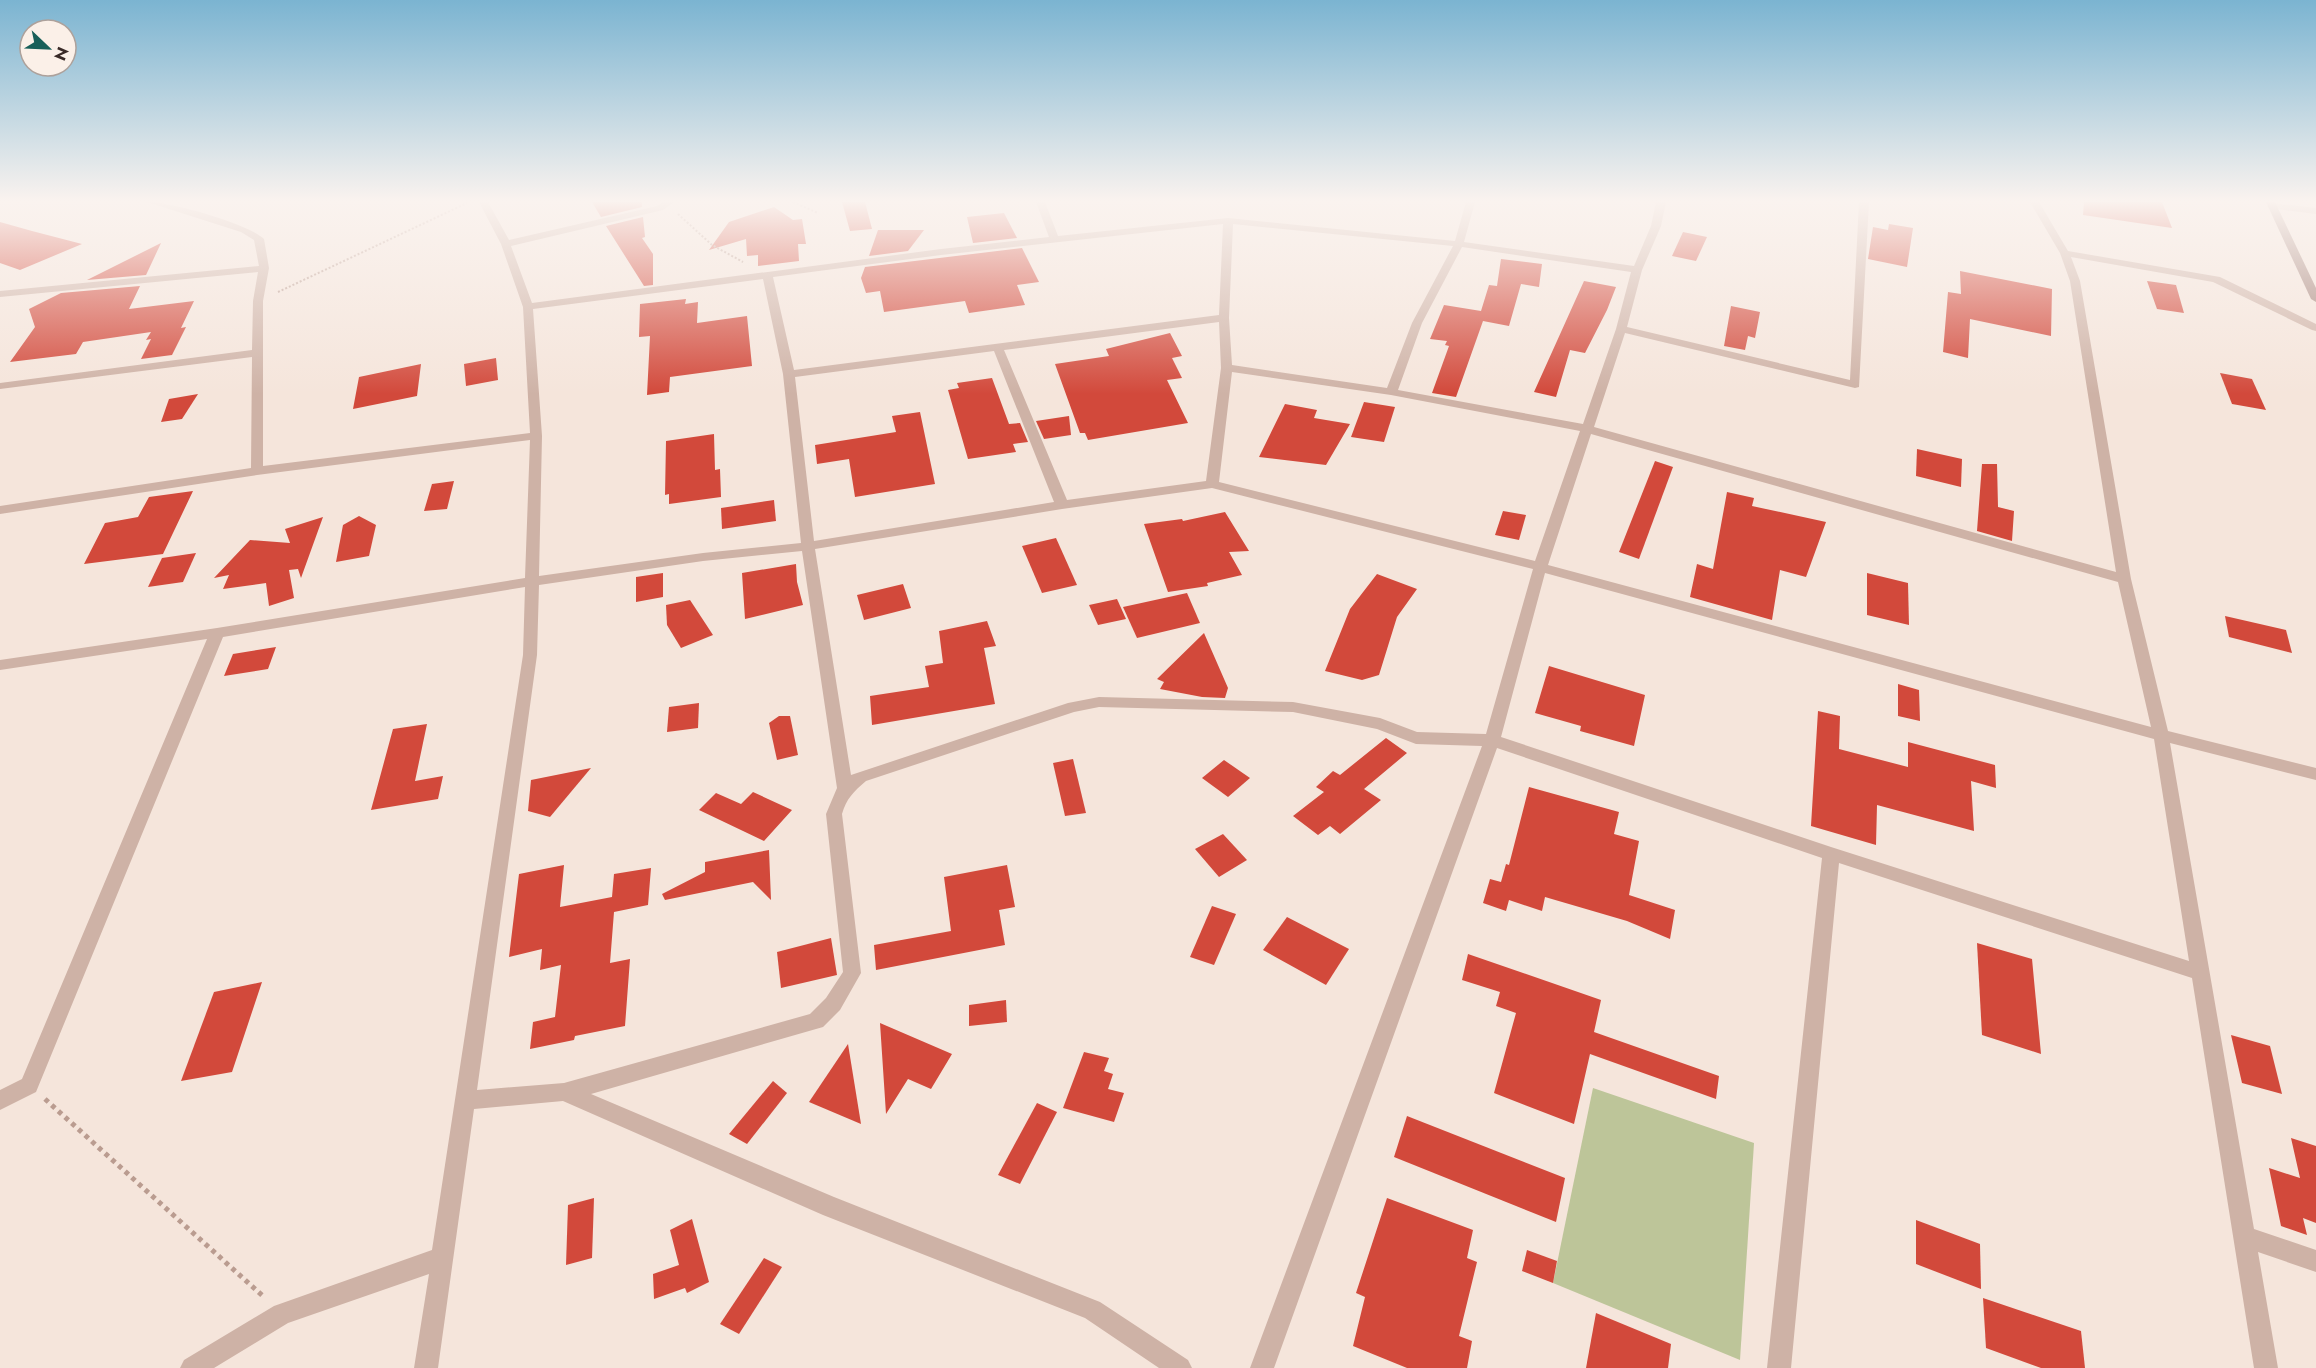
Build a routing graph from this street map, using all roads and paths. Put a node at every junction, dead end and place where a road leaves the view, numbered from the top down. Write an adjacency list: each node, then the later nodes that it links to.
1 (333, 266): 18 (path)
2 (514, 266): 19 (street)
3 (750, 266): 14 (path)
4 (844, 266): 14 (street)
5 (1226, 266): 20 (street)
6 (1447, 266): 28 (street)
7 (1609, 266): 13 (street)
8 (1639, 266): 13 (street)
9 (1861, 266): 22 (street)
10 (2070, 266): 37 (street)
11 (2140, 266): 21 (street)
12 (264, 268): 16 (street); 18 (street)
13 (1637, 270): 22 (street)
14 (768, 276): 19 (street); 26 (street)
15 (2311, 278): 17 (street)
16 (0, 294)
17 (2316, 299)
18 (258, 301): 24 (street)
19 (528, 307): 30 (street)
20 (1224, 318): 23 (street); 25 (street)
21 (2316, 328)
22 (1621, 329): 29 (street)
23 (998, 348): 26 (street); 33 (street)
24 (258, 353): 27 (street); 31 (street)
25 (1227, 368): 28 (street); 32 (street)
26 (789, 374): 35 (street)
27 (0, 386)
28 (1391, 392): 29 (street)
29 (1588, 429): 36 (street); 37 (street)
30 (536, 436): 31 (street); 38 (street)
31 (257, 471): 34 (street)
32 (1212, 484): 33 (street); 36 (street)
33 (1062, 505): 35 (street)
34 (0, 510)
35 (808, 546): 38 (street); 44 (street)
36 (1539, 567): 41 (street); 42 (street)
37 (2124, 579): 41 (street)
38 (530, 582): 39 (street); 49 (street)
39 (217, 633): 40 (street); 47 (street)
40 (0, 665)
41 (2161, 735): 43 (street); 46 (street)
42 (1492, 740): 44 (street); 45 (street); 58 (street)
43 (2316, 774)
44 (845, 788): 48 (street)
45 (1831, 854): 46 (street); 59 (street)
46 (2201, 973): 51 (street)
47 (29, 1085): 50 (street); 54 (path)
48 (564, 1092): 49 (street); 57 (street)
49 (466, 1100): 52 (street)
50 (0, 1101)
51 (2245, 1237): 53 (street); 60 (street)
52 (442, 1258): 54 (street); 56 (street)
53 (2316, 1261)
54 (282, 1314): 55 (street)
55 (192, 1368)
56 (426, 1368)
57 (1180, 1368)
58 (1262, 1368)
59 (1779, 1368)
60 (2266, 1368)

